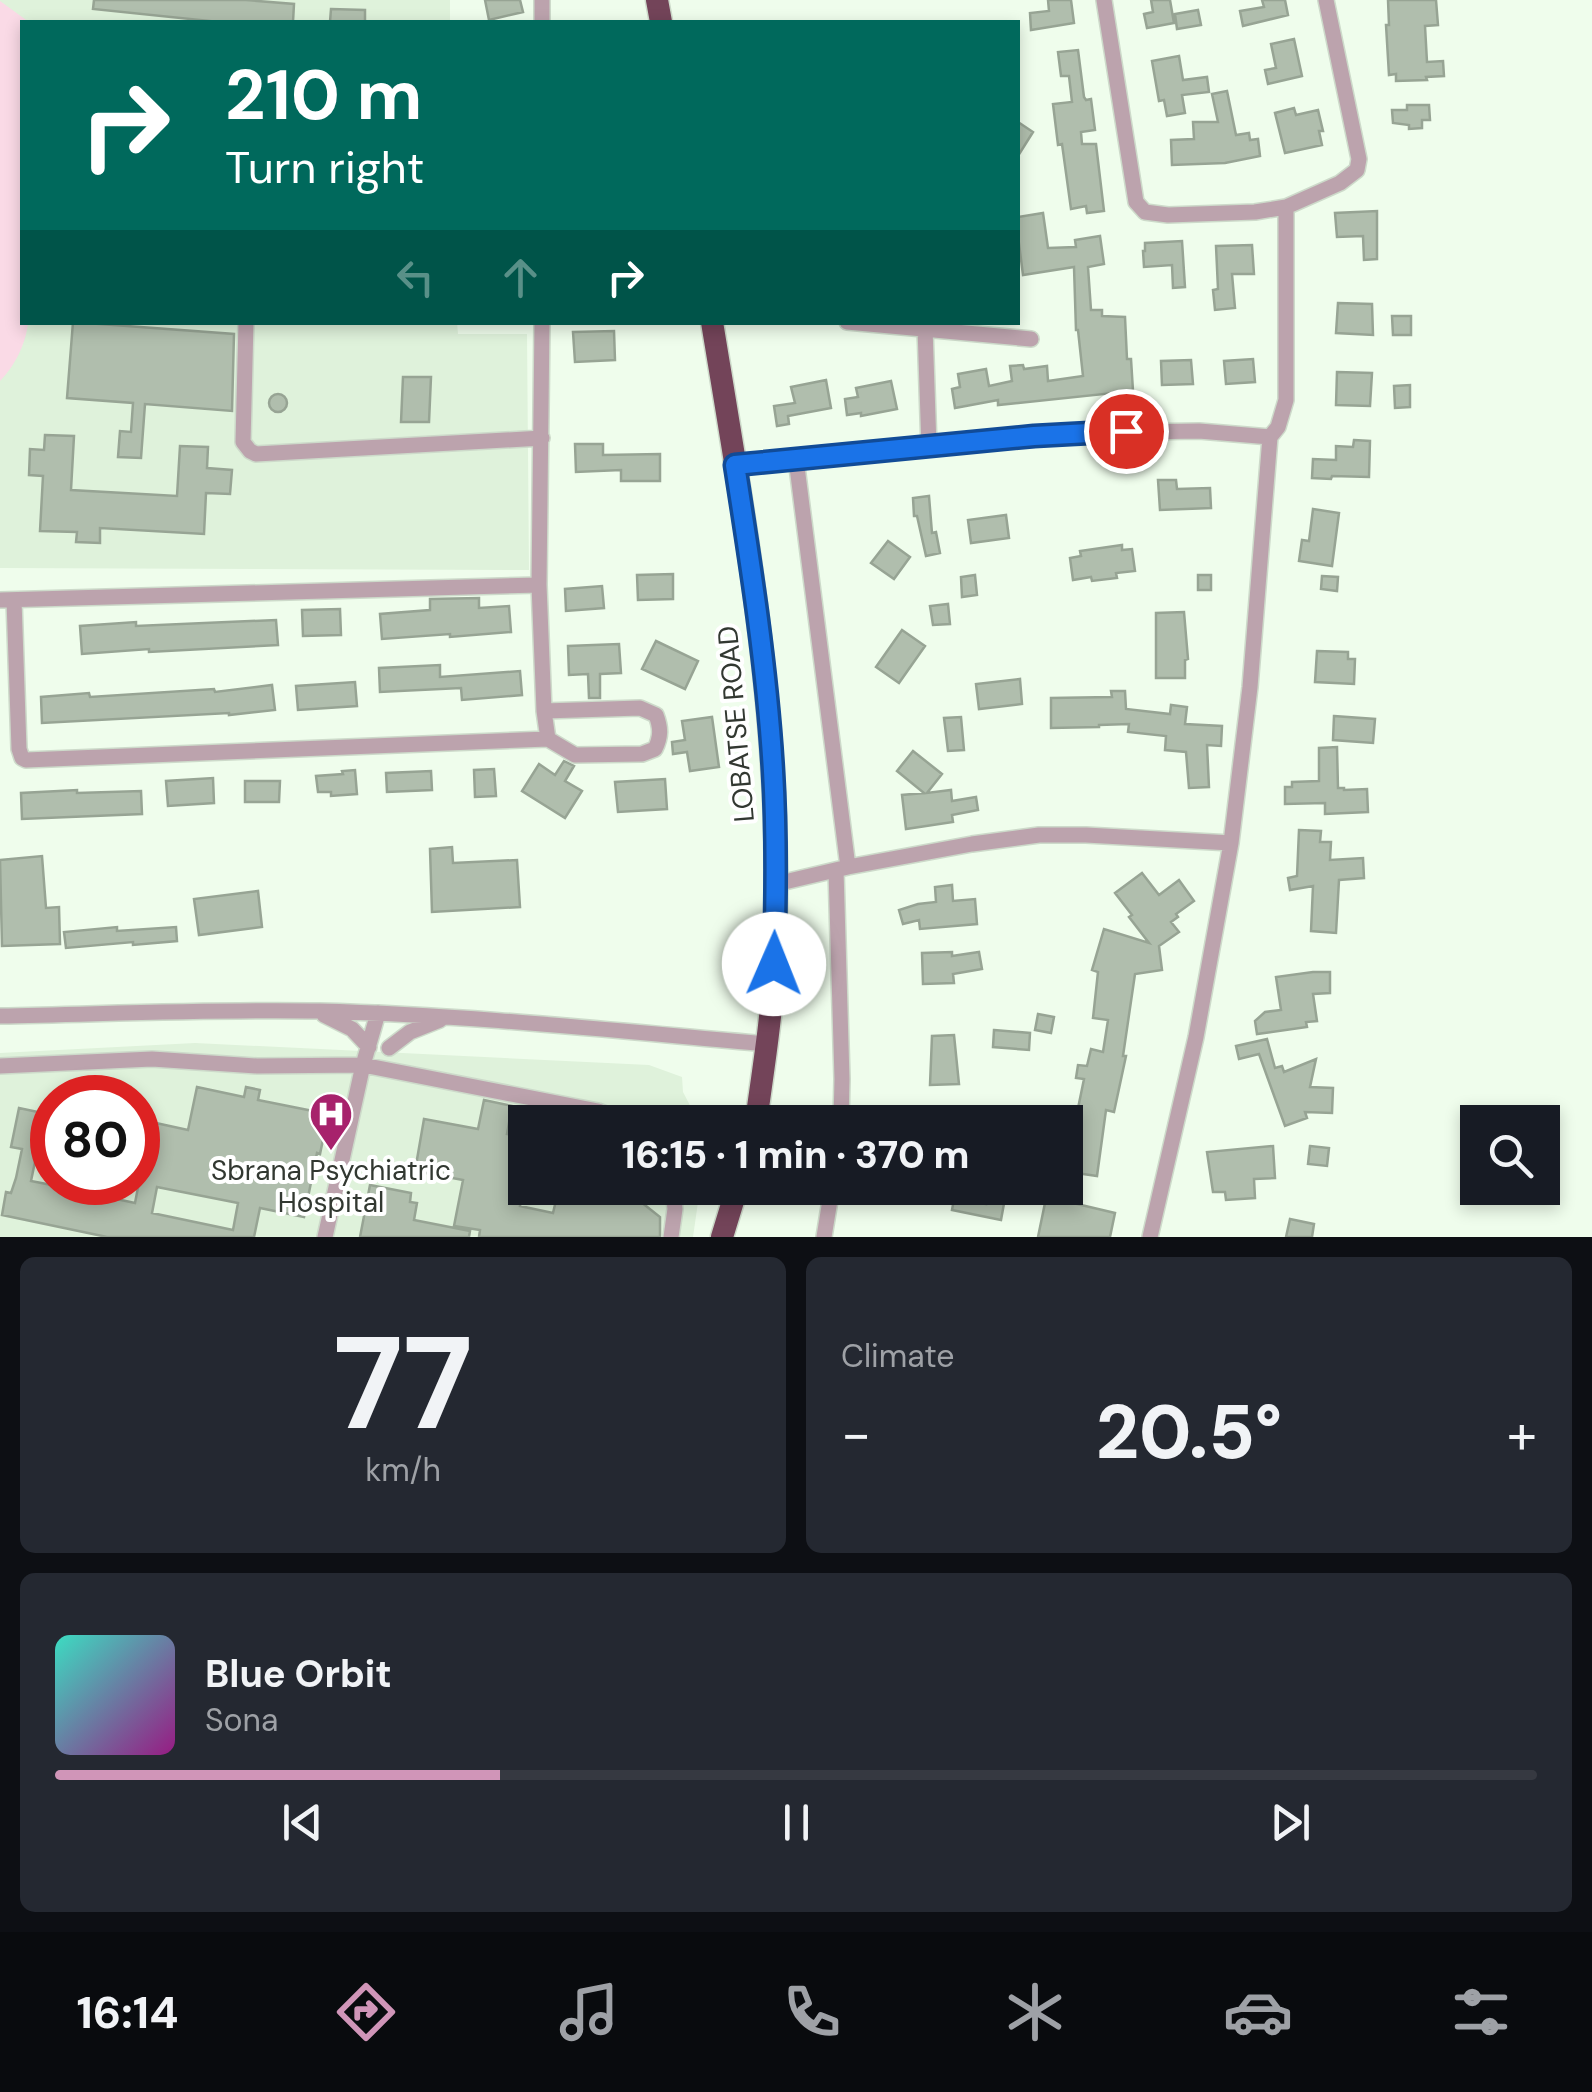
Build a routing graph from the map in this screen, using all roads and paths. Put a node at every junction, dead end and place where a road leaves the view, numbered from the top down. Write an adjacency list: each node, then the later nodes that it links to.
1 (1104, 0): 3 (street)
2 (1326, 0): 3 (street)
3 (1286, 207): 10 (street)
4 (246, 325): 11 (street)
5 (542, 325): 11 (street)
6 (712, 325): 14 (highway, LOBATSE ROAD)
7 (886, 325): 8 (street)
8 (925, 328): 9 (street); 12 (street)
9 (1031, 339)
10 (1270, 436): 12 (street); 19 (street)
11 (542, 438): 15 (street)
12 (929, 447): 13 (street)
13 (796, 459): 14 (street); 20 (street)
14 (735, 465): 21 (highway, LOBATSE ROAD)
15 (539, 585): 16 (street); 17 (street)
16 (7, 600): 18 (street)
17 (544, 711): 18 (street); 18 (street)
18 (548, 739)
19 (1231, 843): 20 (street); 44 (street)
20 (842, 869): 21 (street); 34 (street)
21 (776, 884): 26 (highway, LOBATSE ROAD)
22 (316, 1011): 23 (street); 24 (street); 27 (street)
23 (385, 1014): 25 (street); 27 (street); 28 (street)
24 (0, 1016)
25 (449, 1017): 26 (street); 28 (street)
26 (766, 1044): 33 (highway, LOBATSE ROAD)
27 (369, 1047): 29 (street)
28 (389, 1048): 31 (street)
29 (364, 1065): 30 (street); 31 (street); 39 (street)
30 (0, 1066)
31 (390, 1070): 32 (street)
32 (538, 1105)
33 (758, 1105)
34 (841, 1105)
35 (675, 1205): 40 (street)
36 (732, 1205): 41 (highway)
37 (744, 1205): 42 (highway)
38 (829, 1205): 43 (street)
39 (325, 1237)
40 (671, 1237)
41 (722, 1237)
42 (739, 1237)
43 (824, 1237)
44 (1150, 1237)

